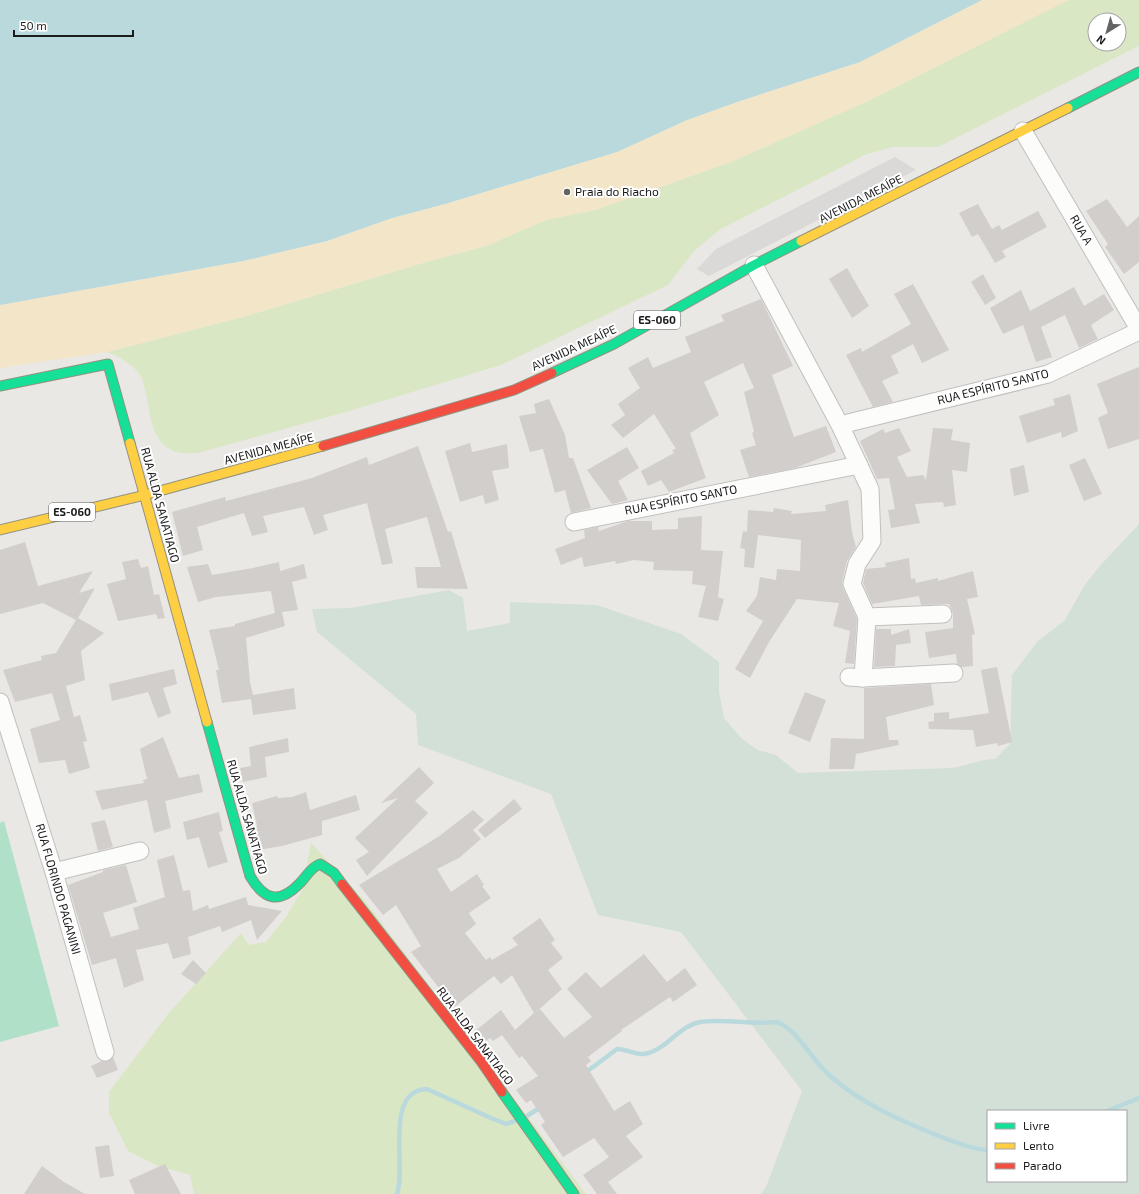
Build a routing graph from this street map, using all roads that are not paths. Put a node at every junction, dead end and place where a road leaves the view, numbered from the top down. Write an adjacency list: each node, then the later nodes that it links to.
1 (1139, 72): 2 (main road, AVENIDA MEAÍPE / ES-060)
2 (1023, 131): 3 (main road, AVENIDA MEAÍPE / ES-060); 4 (street, RUA A)
3 (754, 265): 6 (street); 8 (main road, AVENIDA MEAÍPE / ES-060)
4 (1139, 330): 6 (street, RUA ESPÍRITO SANTO)
5 (0, 386): 8 (main road, RUA ALDA SANATIAGO)
6 (840, 425): 7 (street)
7 (859, 465): 9 (street, RUA ESPÍRITO SANTO); 12 (street)
8 (145, 494): 10 (main road, AVENIDA MEAÍPE / ES-060); 19 (main road, RUA ALDA SANATIAGO)
9 (574, 522)
10 (0, 530)
11 (943, 614): 12 (street)
12 (867, 617): 13 (street)
13 (954, 673)
14 (0, 702): 15 (street, RUA FLORINDO PAGANINI)
15 (6, 740): 17 (street, RUA FLORINDO PAGANINI)
16 (140, 851): 17 (street)
17 (54, 872): 18 (street, RUA FLORINDO PAGANINI)
18 (104, 1052)
19 (574, 1194)

